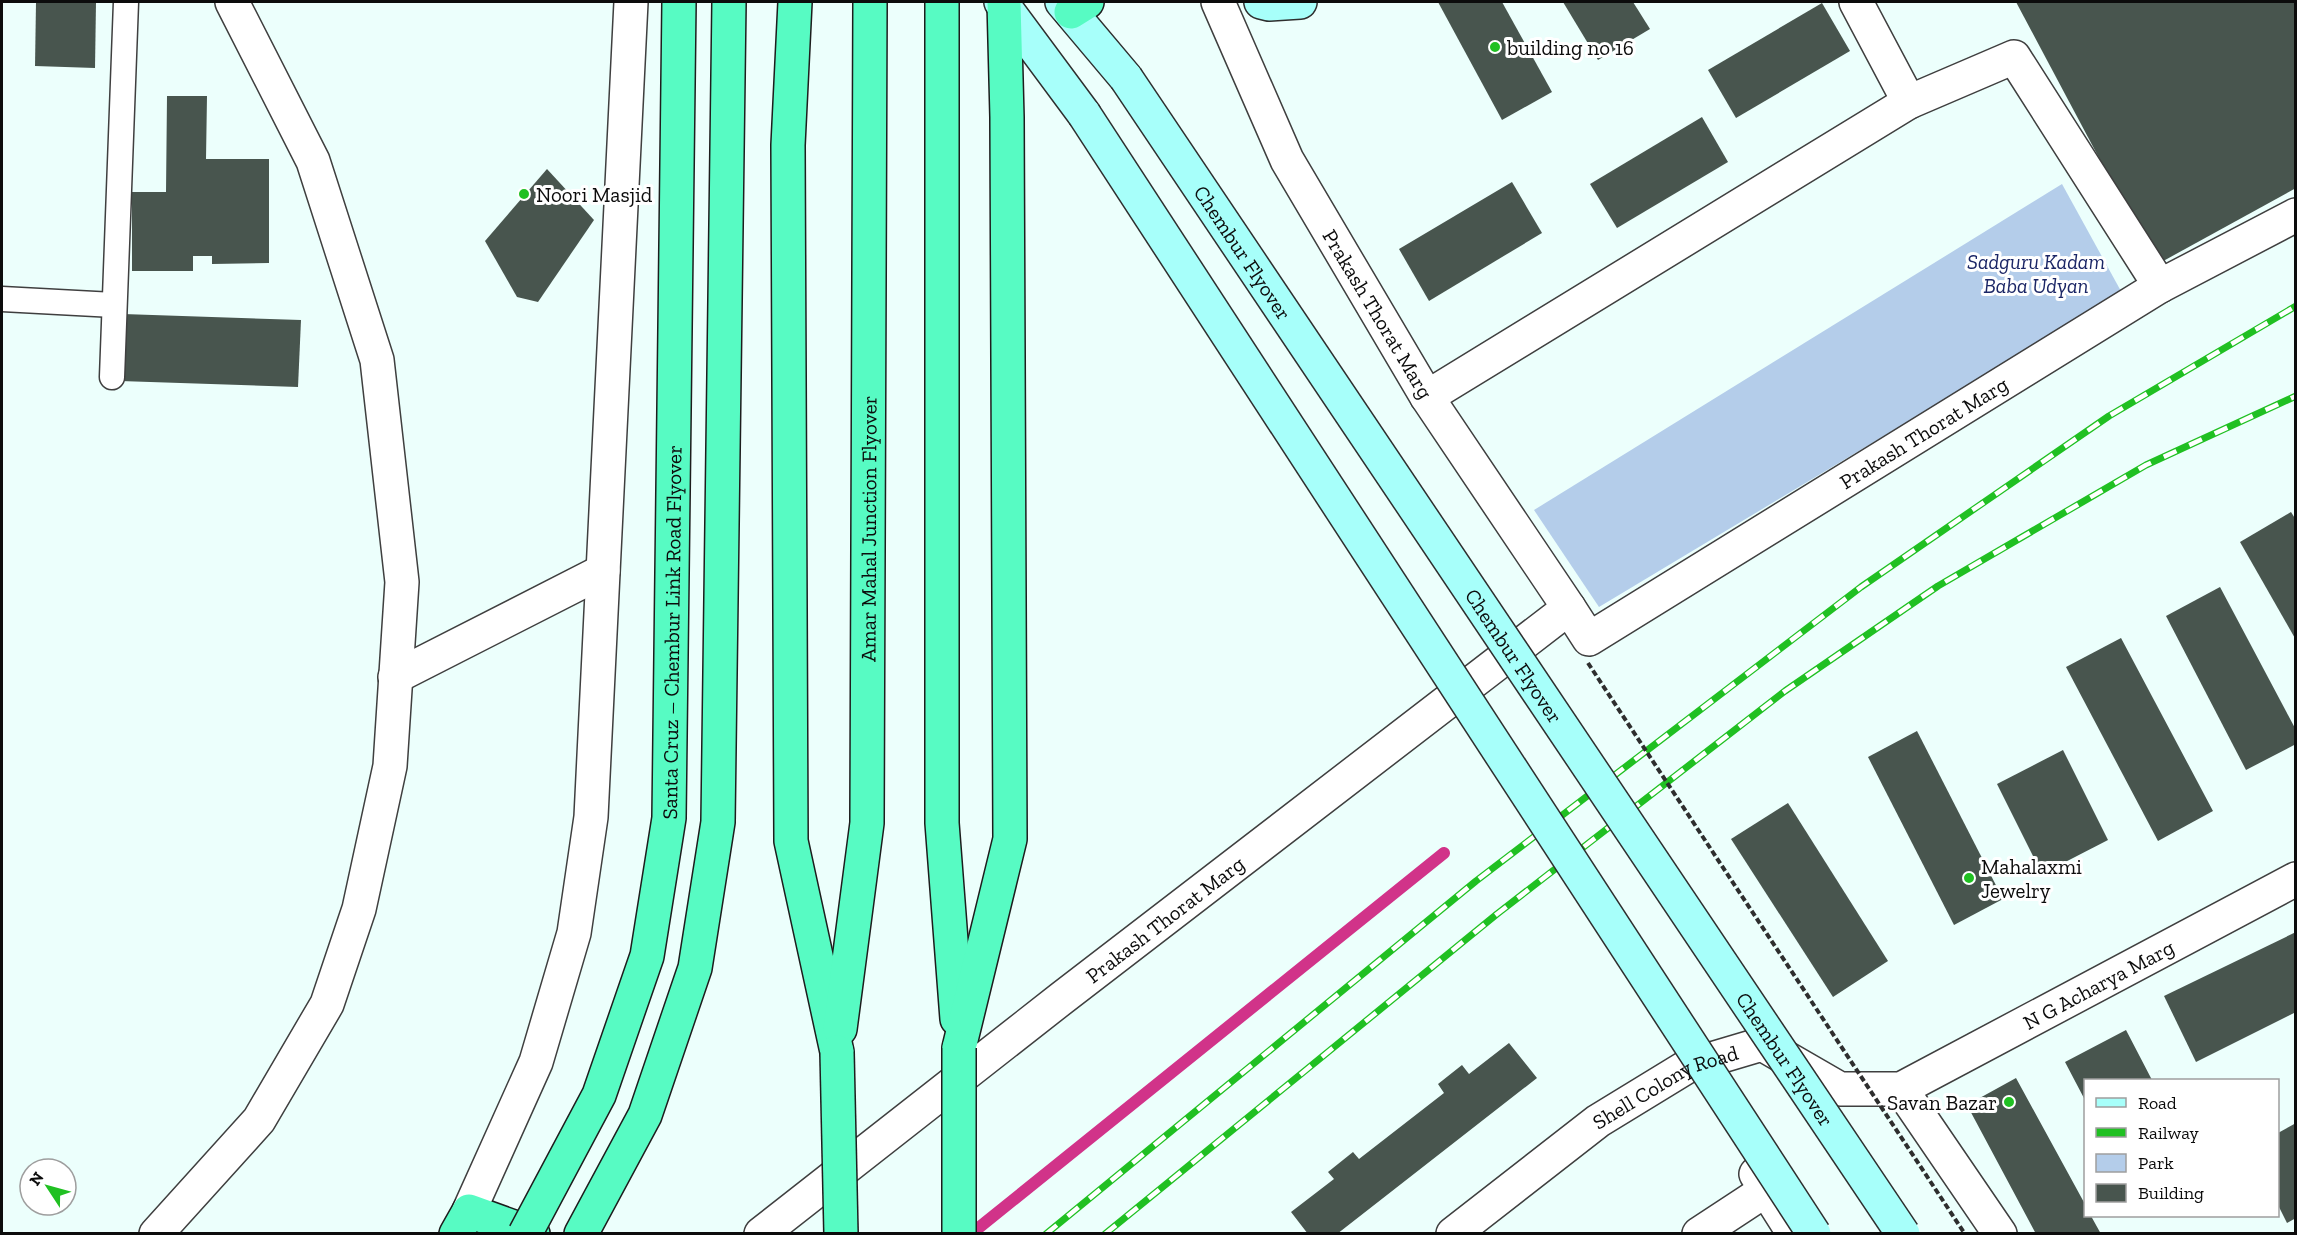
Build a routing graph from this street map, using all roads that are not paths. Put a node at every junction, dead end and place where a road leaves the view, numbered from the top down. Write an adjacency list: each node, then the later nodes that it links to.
1 (126, 2): 19 (lane)
2 (232, 2): 24 (street)
3 (631, 2): 22 (street)
4 (679, 2): 33 (highway, Santa Cruz – Chembur Link Road Flyover, bridge)
5 (729, 2): 35 (highway)
6 (795, 2): 27 (highway)
7 (870, 2): 27 (highway, Amar Mahal Junction Flyover)
8 (942, 2): 26 (highway)
9 (1218, 2): 21 (street, Prakash Thorat Marg)
10 (1261, 2): 11 (main road)
11 (1300, 2)
12 (1856, 2): 15 (street)
13 (1003, 3): 26 (highway); 42 (main road, bridge)
14 (1073, 5): 43 (main road, Chembur Flyover, bridge)
15 (1909, 102): 17 (street); 21 (street)
16 (2295, 215): 17 (street, Prakash Thorat Marg)
17 (2160, 286): 23 (street, Prakash Thorat Marg)
18 (2, 298): 19 (lane)
19 (114, 305): 20 (lane)
20 (112, 377)
21 (1427, 397): 23 (street, Prakash Thorat Marg)
22 (603, 571): 24 (street); 31 (street)
23 (1569, 608): 36 (street, Prakash Thorat Marg)
24 (395, 677): 32 (street)
25 (2295, 879): 29 (street, N G Acharya Marg)
26 (959, 1048): 38 (highway, bridge)
27 (837, 1052): 37 (highway, bridge)
28 (1688, 1066): 29 (street, Shell Colony Road); 30 (street); 39 (street, Shell Colony Road)
29 (1901, 1089): 44 (street)
30 (1766, 1190): 40 (street); 41 (street)
31 (462, 1222): 34 (highway)
32 (156, 1233)
33 (525, 1233)
34 (533, 1233)
35 (580, 1233)
36 (762, 1233)
37 (841, 1233)
38 (959, 1233)
39 (1452, 1233)
40 (1699, 1233)
41 (1794, 1233)
42 (1814, 1233)
43 (1903, 1233)
44 (2000, 1233)

